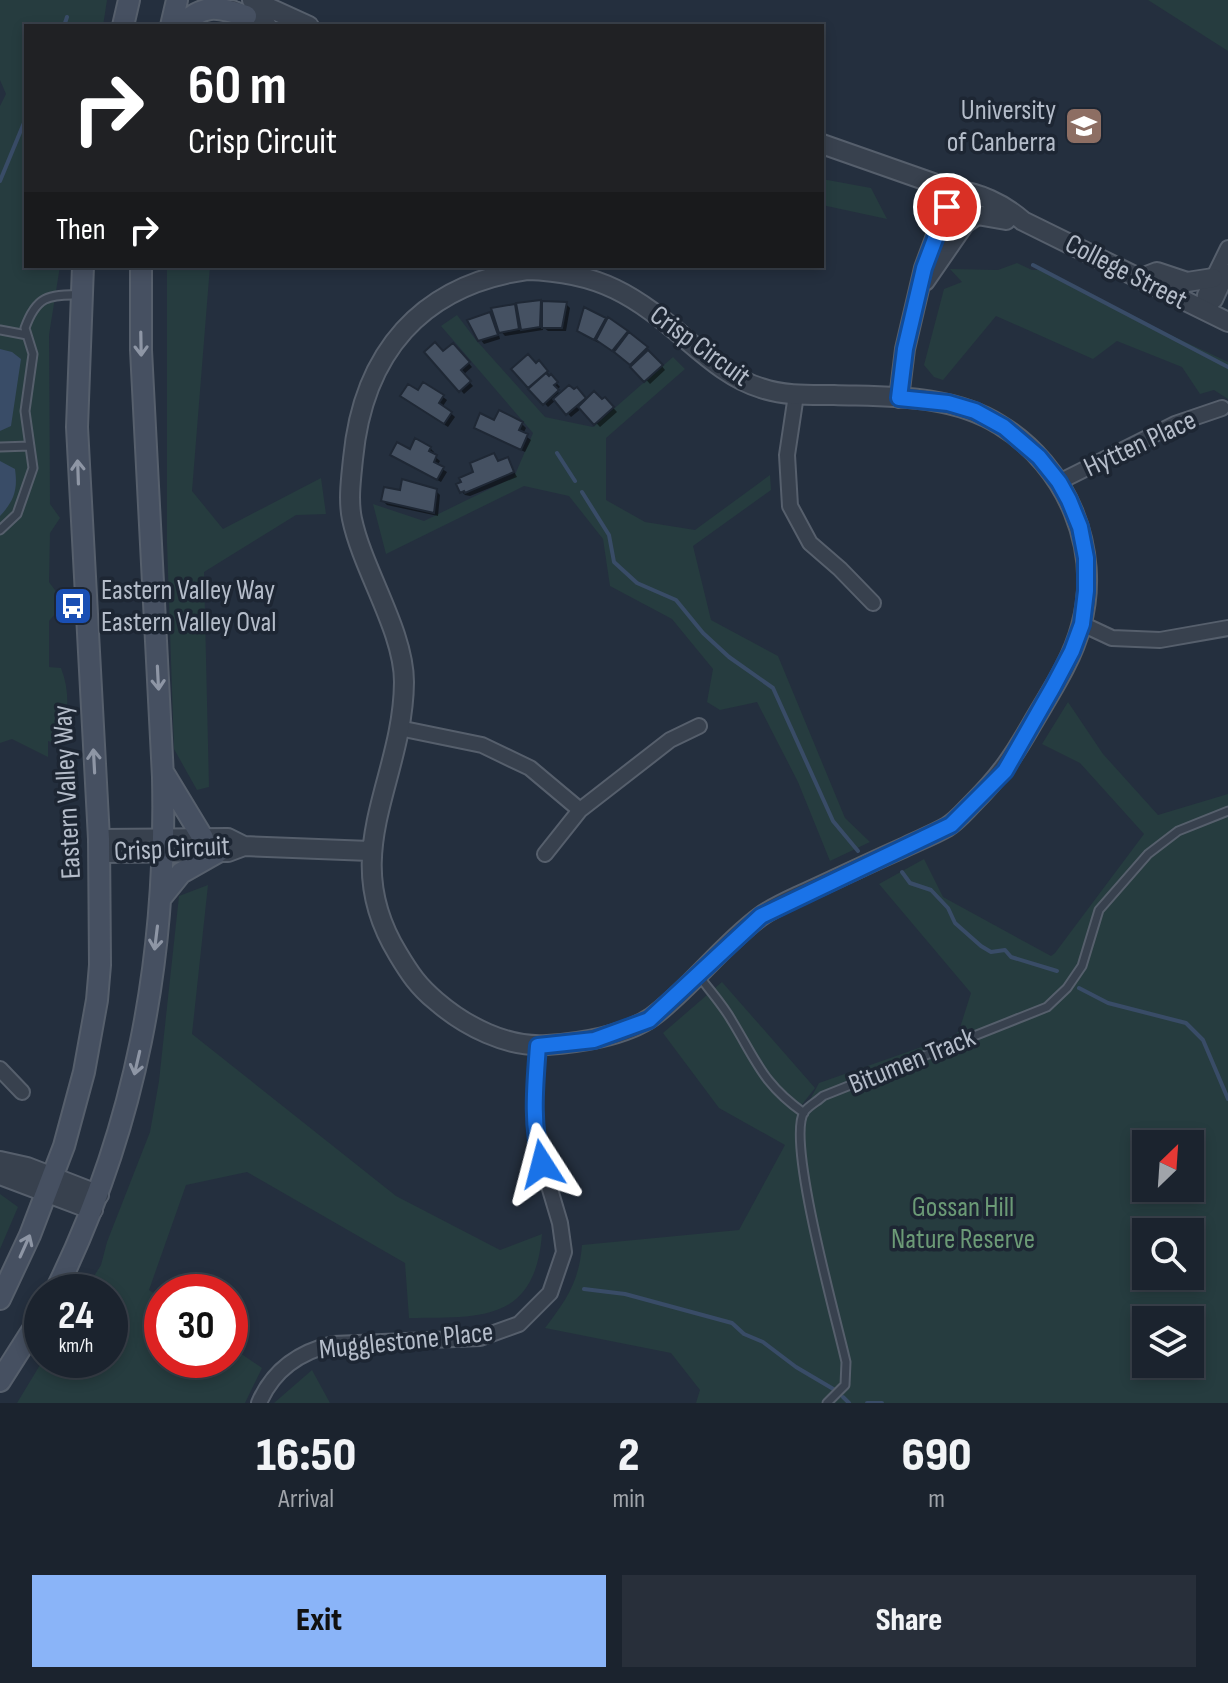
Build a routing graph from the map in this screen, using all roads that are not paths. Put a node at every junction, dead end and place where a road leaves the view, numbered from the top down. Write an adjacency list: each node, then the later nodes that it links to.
1 (177, 0): 4 (main road)
2 (212, 0): 3 (street)
3 (249, 8): 5 (main road); 6 (street); 7 (street)
4 (171, 24)
5 (182, 24)
6 (265, 24)
7 (302, 24)
8 (824, 145): 9 (street, College Street)
9 (953, 190): 10 (street, College Street); 16 (street)
10 (1015, 220): 15 (street, College Street); 16 (street)
11 (1228, 248): 14 (street)
12 (83, 268): 17 (main road, Eastern Valley Way)
13 (141, 268): 34 (main road, one-way to 34)
14 (1221, 275): 15 (street); 18 (street)
15 (1139, 279): 18 (street, College Street)
16 (921, 286): 23 (street)
17 (81, 295): 21 (lane); 39 (main road, Eastern Valley Way, one-way to 17)
18 (1203, 310): 19 (street, College Street)
19 (1228, 322)
20 (0, 330): 21 (lane)
21 (27, 335): 25 (lane)
22 (796, 395): 23 (street, Crisp Circuit); 29 (street); 33 (street, Crisp Circuit)
23 (899, 398): 27 (street, Crisp Circuit)
24 (1225, 407): 27 (street, Hytten Place)
25 (30, 446): 26 (lane); 28 (lane)
26 (0, 447)
27 (1059, 482): 30 (street, Crisp Circuit)
28 (0, 530)
29 (873, 603)
30 (1082, 624): 31 (street); 43 (street, Crisp Circuit)
31 (1228, 628)
32 (699, 726): 35 (street)
33 (399, 728): 35 (street); 40 (street, Crisp Circuit)
34 (163, 772): 37 (main road); 38 (main road)
35 (580, 810): 41 (street)
36 (1228, 811): 47 (lane, Bitumen Track)
37 (164, 845): 38 (street, Crisp Circuit); 39 (street, Crisp Circuit); 42 (main road)
38 (210, 845): 40 (street, Crisp Circuit); 42 (main road)
39 (99, 846): 50 (main road, Eastern Valley Way)
40 (370, 851): 44 (street, Crisp Circuit)
41 (545, 854)
42 (160, 899): 51 (main road, one-way to 51)
43 (698, 974): 44 (street, Crisp Circuit); 47 (lane)
44 (538, 1046): 56 (street, Mugglestone Place)
45 (0, 1069): 46 (street)
46 (22, 1092)
47 (804, 1113): 57 (lane)
48 (0, 1161): 50 (street)
49 (0, 1175): 50 (street)
50 (50, 1185): 51 (street); 53 (main road, Eastern Valley Way, one-way to 50)
51 (96, 1202): 52 (main road)
52 (63, 1274)
53 (0, 1299)
54 (24, 1343): 55 (main road)
55 (0, 1381)
56 (259, 1403)
57 (827, 1403)

